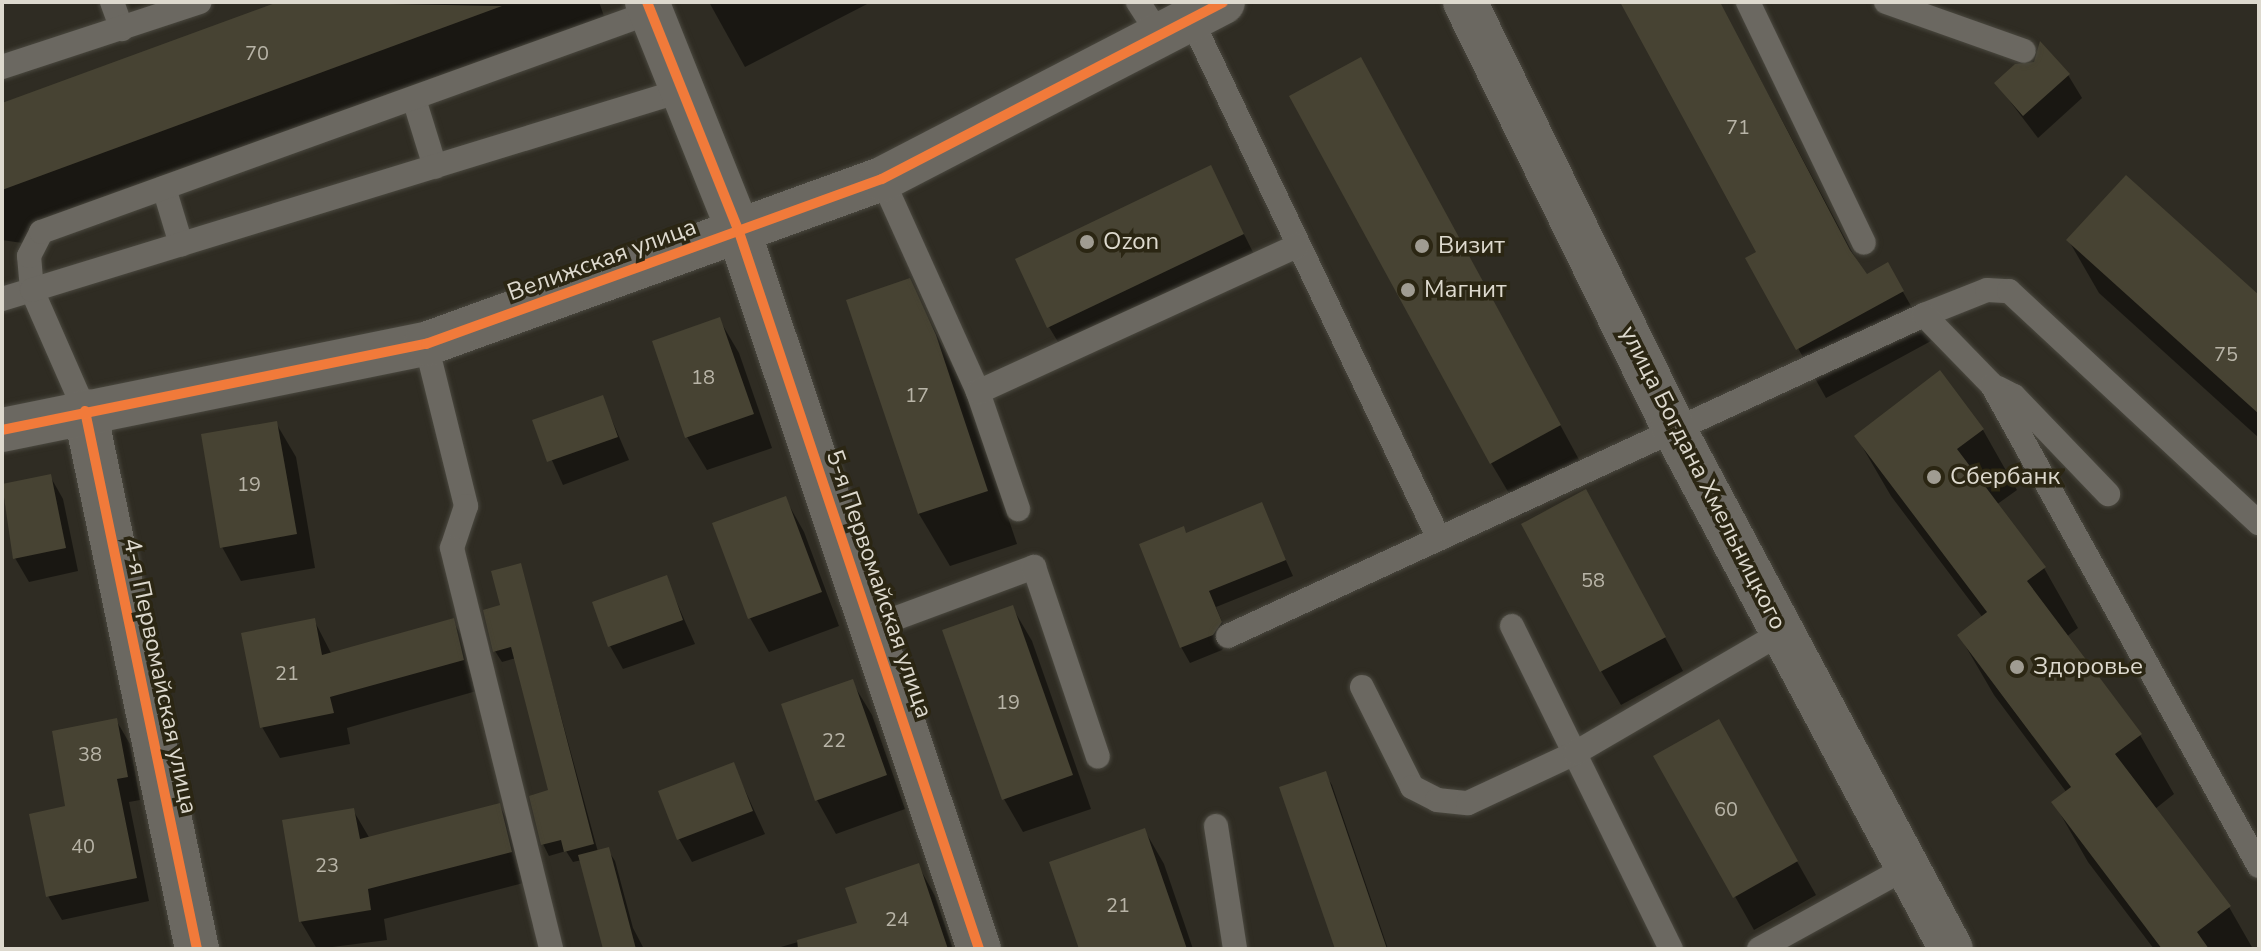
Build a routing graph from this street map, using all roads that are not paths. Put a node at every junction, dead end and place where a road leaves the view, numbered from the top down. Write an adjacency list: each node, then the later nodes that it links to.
1 (112, 2): 8 (lane)
2 (200, 2): 8 (lane)
3 (1465, 2): 27 (street, улица Богдана Хмельницкого)
4 (1748, 2): 17 (lane)
5 (1886, 2): 9 (lane)
6 (649, 7): 11 (street, 5-я Первомайская улица); 12 (lane)
7 (1178, 15): 14 (street, Велижская улица); 19 (lane)
8 (122, 29): 10 (lane)
9 (2024, 51)
10 (2, 67)
11 (680, 91): 13 (lane); 16 (street, 5-я Первомайская улица)
12 (414, 99): 13 (lane); 15 (lane)
13 (435, 167): 18 (lane)
14 (882, 179): 16 (street, Велижская улица); 25 (lane)
15 (164, 188): 18 (lane); 20 (lane)
16 (739, 232): 23 (street, Велижская улица); 34 (street, 5-я Первомайская улица)
17 (1864, 243)
18 (181, 244): 20 (lane)
19 (1297, 246): 25 (lane); 32 (lane)
20 (32, 290): 21 (lane); 26 (lane)
21 (2, 299)
22 (1924, 315): 24 (lane); 27 (lane); 31 (lane)
23 (426, 344): 26 (street, Велижская улица); 44 (lane)
24 (1992, 385): 29 (lane); 41 (lane)
25 (978, 392): 30 (lane)
26 (85, 411): 28 (street, Велижская улица); 43 (street, 4-я Первомайская улица)
27 (1673, 427): 32 (lane); 35 (street, улица Богдана Хмельницкого)
28 (2, 430)
29 (2108, 494)
30 (1018, 509)
31 (2259, 523)
32 (1439, 539): 36 (lane)
33 (1512, 626): 38 (lane)
34 (872, 627): 39 (lane); 45 (street, 5-я Первомайская улица)
35 (1783, 632): 38 (lane); 42 (street, улица Богдана Хмельницкого)
36 (1228, 636)
37 (1362, 687): 38 (lane)
38 (1575, 753): 47 (lane)
39 (1098, 757)
40 (1216, 826): 46 (lane)
41 (2259, 866)
42 (1906, 868): 48 (lane); 49 (street, улица Богдана Хмельницкого)
43 (197, 949)
44 (551, 949)
45 (979, 949)
46 (1235, 949)
47 (1671, 949)
48 (1759, 949)
49 (1951, 949)

